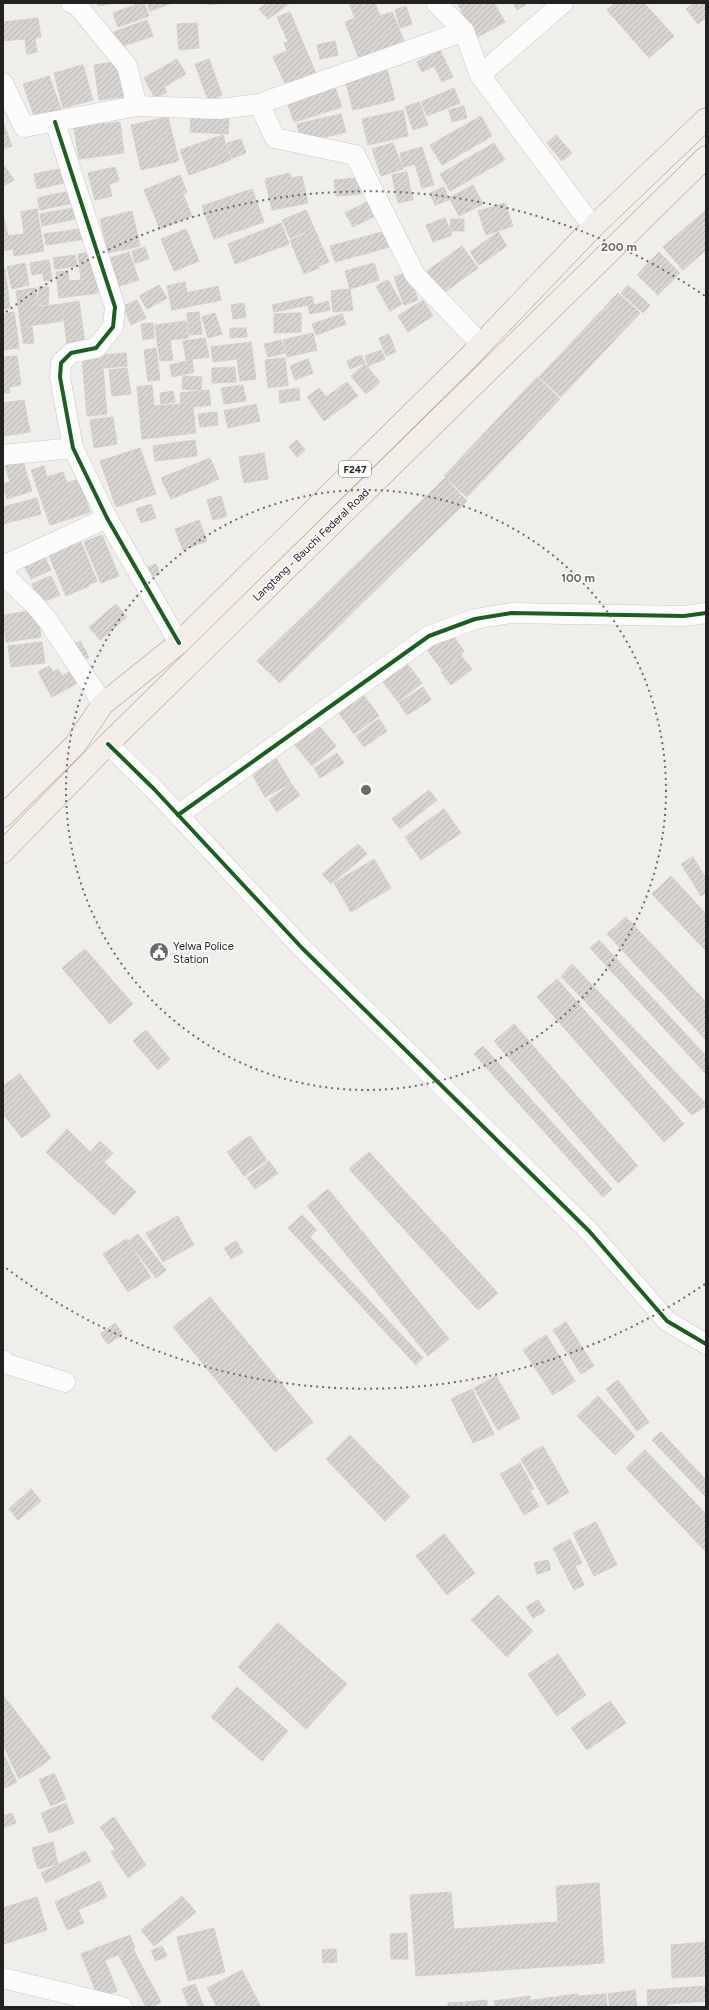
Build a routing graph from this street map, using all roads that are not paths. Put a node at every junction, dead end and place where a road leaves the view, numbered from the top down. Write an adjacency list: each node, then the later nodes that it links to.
1 (71, 3): 8 (street)
2 (436, 3): 4 (street)
3 (563, 3): 5 (street)
4 (464, 31): 5 (street); 7 (street)
5 (480, 75): 12 (street)
6 (3, 83): 10 (street)
7 (259, 104): 8 (street); 13 (street)
8 (137, 106): 10 (street)
9 (706, 119): 12 (main road, F247)
10 (55, 122): 14 (street)
11 (706, 157): 20 (main road, Langtang - Bauchi Federal Road / F247)
12 (593, 227): 13 (main road, F247)
13 (480, 343): 18 (main road, F247)
14 (73, 448): 15 (street); 16 (street)
15 (3, 455)
16 (107, 518): 18 (street); 19 (street)
17 (706, 613): 22 (street)
18 (180, 643): 19 (main road, F247)
19 (103, 704): 21 (main road, F247)
20 (108, 744): 22 (street); 23 (main road, Langtang - Bauchi Federal Road / F247)
21 (3, 816)
22 (178, 816): 24 (street)
23 (3, 852)
24 (706, 1344)
25 (3, 1360): 26 (street)
26 (65, 1382)
27 (3, 1978): 28 (street)
28 (122, 2007)

